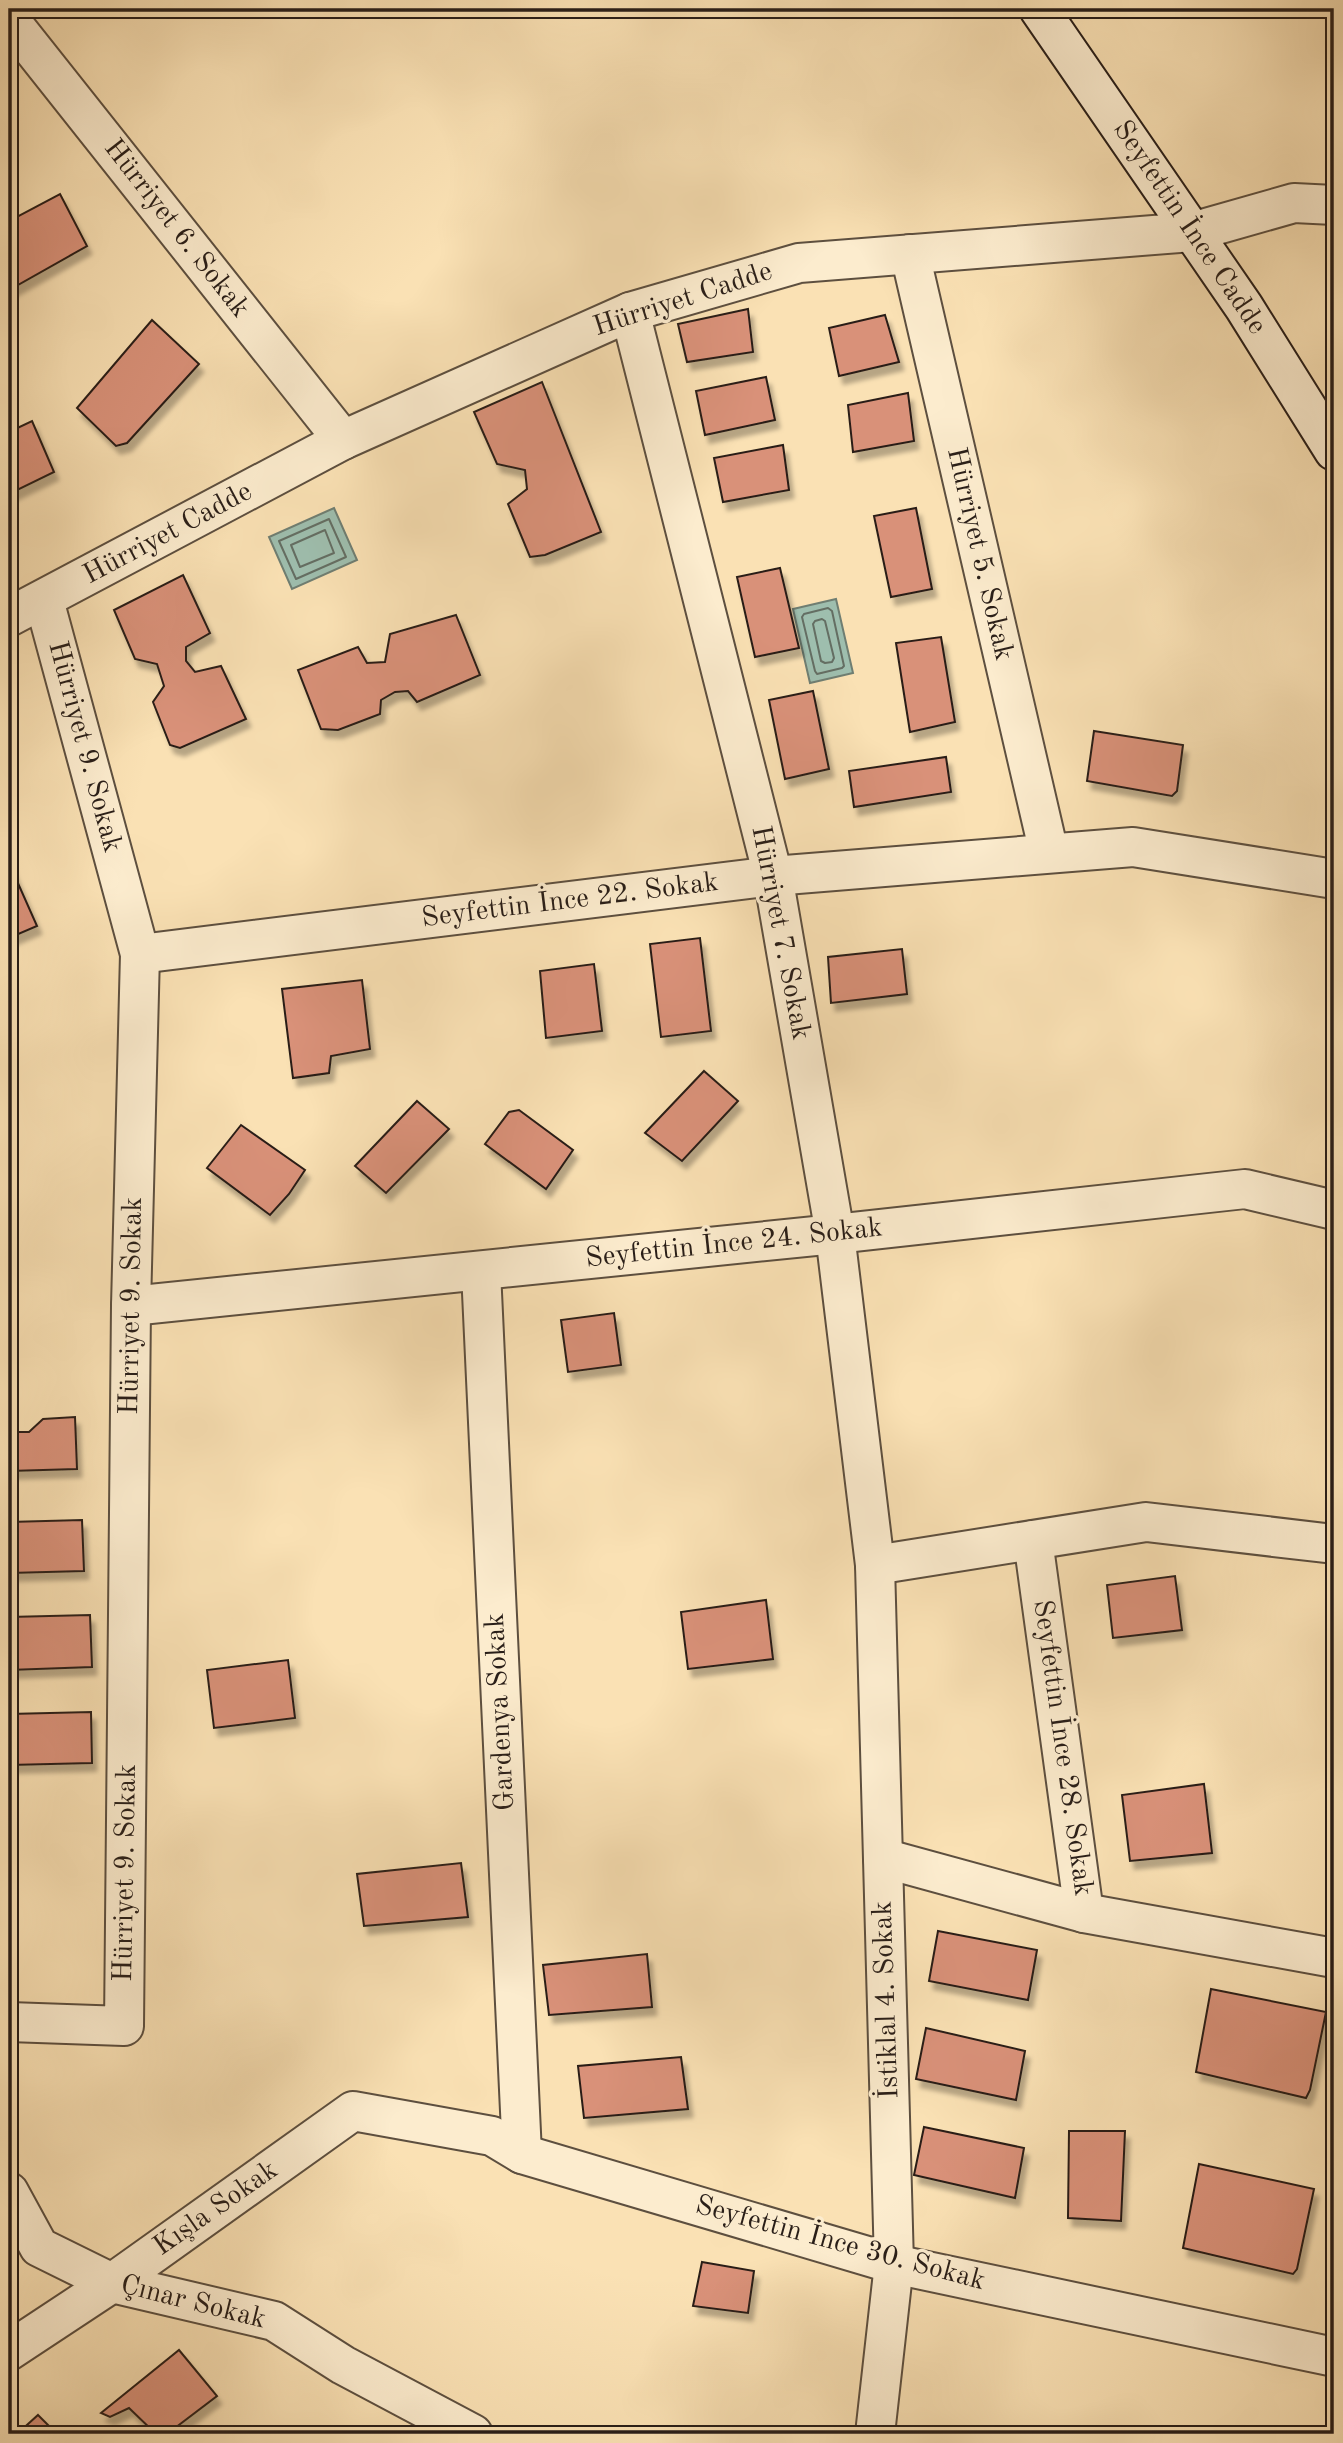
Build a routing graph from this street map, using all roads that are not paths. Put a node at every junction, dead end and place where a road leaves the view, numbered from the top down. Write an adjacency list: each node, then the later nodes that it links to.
1 (1039, 9): 4 (street, Seyfettin İnce Cadde)
2 (9, 19): 7 (street, Hürriyet 6. Sokak)
3 (1334, 205): 4 (street, Hürriyet Cadde)
4 (1192, 232): 5 (street, Hürriyet Cadde); 8 (street, Seyfettin İnce Cadde)
5 (910, 254): 6 (street, Hürriyet Cadde); 11 (street, Hürriyet 5. Sokak)
6 (630, 312): 7 (street, Hürriyet Cadde); 12 (street, Hürriyet 7. Sokak)
7 (343, 440): 9 (street, Hürriyet Cadde)
8 (1334, 451)
9 (44, 600): 10 (street, Hürriyet Cadde); 14 (street, Hürriyet 9. Sokak)
10 (9, 617)
11 (1049, 853): 12 (street, Seyfettin İnce 22. Sokak); 13 (street, Seyfettin İnce 22. Sokak)
12 (773, 876): 14 (street, Seyfettin İnce 22. Sokak); 16 (street, Hürriyet 7. Sokak)
13 (1334, 879)
14 (140, 954): 18 (street, Hürriyet 9. Sokak)
15 (1334, 1210): 16 (street, Seyfettin İnce 24. Sokak)
16 (835, 1234): 17 (street, Seyfettin İnce 24. Sokak); 21 (street, Hürriyet 7. Sokak)
17 (481, 1270): 18 (street, Seyfettin İnce 24. Sokak); 27 (street, Gardenya Sokak)
18 (131, 1306): 25 (street, Hürriyet 9. Sokak)
19 (1033, 1540): 20 (street); 21 (street); 23 (street, Seyfettin İnce 28. Sokak)
20 (1334, 1544)
21 (875, 1565): 22 (street, İstiklal 4. Sokak)
22 (883, 1858): 23 (street); 29 (street, İstiklal 4. Sokak)
23 (1084, 1913): 24 (street, Seyfettin İnce 28. Sokak)
24 (1334, 1958)
25 (9, 2022)
26 (353, 2111): 27 (street, Seyfettin İnce 30. Sokak); 30 (street, Kışla Sokak)
27 (522, 2154): 29 (street, Seyfettin İnce 30. Sokak)
28 (9, 2192): 30 (street, Çınar Sokak)
29 (894, 2264): 32 (street, Seyfettin İnce 30. Sokak); 34 (street, İstiklal 4. Sokak)
30 (112, 2283): 31 (street, Kışla Sokak); 33 (street, Çınar Sokak)
31 (9, 2351)
32 (1334, 2357)
33 (453, 2430)
34 (875, 2434)

